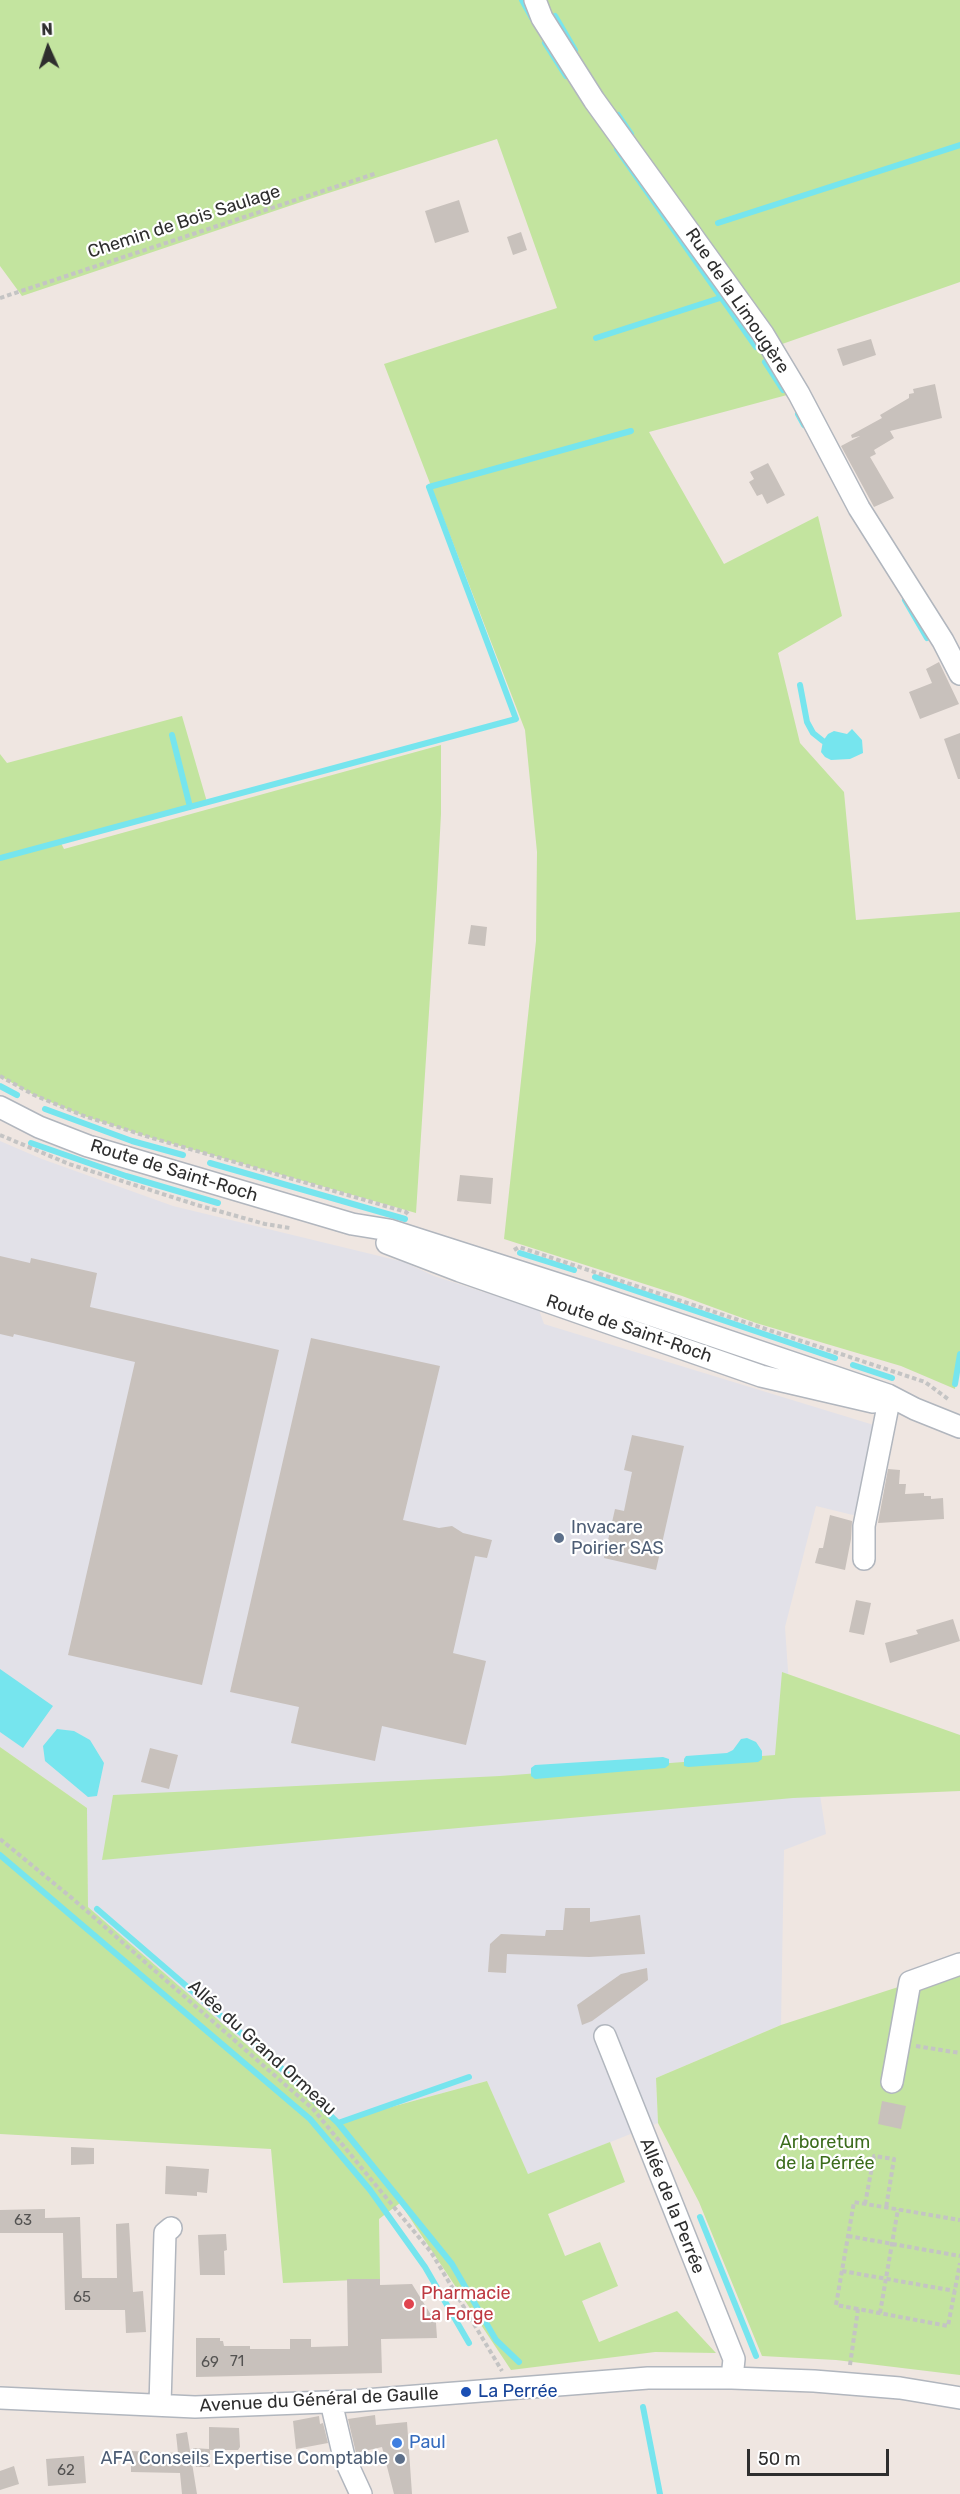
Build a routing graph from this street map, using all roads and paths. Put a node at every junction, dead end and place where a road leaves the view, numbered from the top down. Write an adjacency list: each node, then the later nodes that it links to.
1 (535, 0): 4 (street, Rue de la Limougère)
2 (376, 173): 3 (path, Chemin de Bois Saulage)
3 (0, 298)
4 (960, 674)
5 (0, 1107): 6 (street, Route de Saint-Roch)
6 (352, 1224): 9 (street, Route de Saint-Roch); 10 (street, Route de Saint-Roch)
7 (846, 1357): 8 (path)
8 (948, 1399)
9 (888, 1406): 10 (street, Route de Saint-Roch); 12 (street)
10 (915, 1409): 11 (street, Route de Saint-Roch)
11 (960, 1427)
12 (864, 1559)
13 (0, 1839): 33 (path, Allée du Grand Ormeau)
14 (960, 1964): 16 (street)
15 (604, 2036): 34 (street, Allée de la Perrée)
16 (899, 2043): 17 (path); 18 (street)
17 (960, 2053)
18 (892, 2082)
19 (865, 2204): 20 (path); 20 (path); 24 (path)
20 (886, 2208): 21 (path)
21 (898, 2210): 22 (path); 25 (path)
22 (960, 2220)
23 (171, 2228): 39 (street)
24 (848, 2236): 25 (path); 28 (path)
25 (892, 2244): 26 (path); 29 (path)
26 (960, 2256)
27 (960, 2263): 30 (path)
28 (842, 2271): 29 (path); 31 (path)
29 (886, 2279): 30 (path); 32 (path)
30 (955, 2291): 32 (path)
31 (858, 2310): 32 (path); 35 (path)
32 (880, 2313)
33 (504, 2373)
34 (732, 2378): 35 (street, Avenue du Général de Gaulle); 38 (street, Avenue du Général de Gaulle)
35 (847, 2384): 37 (street, Avenue du Général de Gaulle)
36 (0, 2398): 39 (street, Avenue du Général de Gaulle)
37 (960, 2398)
38 (331, 2402): 39 (street, Avenue du Général de Gaulle); 40 (street)
39 (160, 2405)
40 (362, 2494)

